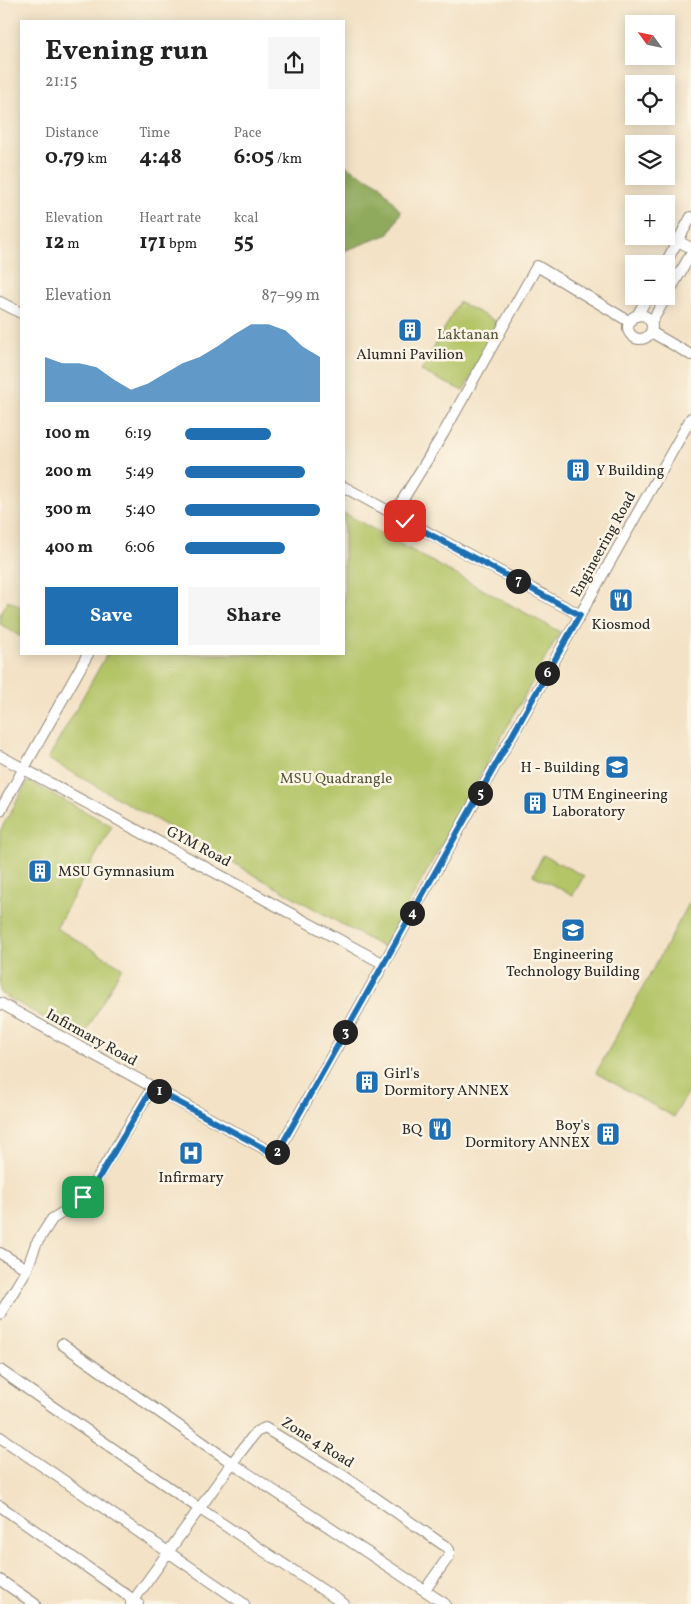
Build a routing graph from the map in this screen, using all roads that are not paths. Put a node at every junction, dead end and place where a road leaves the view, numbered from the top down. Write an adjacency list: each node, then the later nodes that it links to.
1 (691, 217): 2 (street)
2 (678, 241): 3 (street); 5 (street)
3 (691, 248)
4 (691, 254): 10 (street)
5 (670, 255)
6 (0, 302): 8 (street)
7 (643, 305): 9 (street)
8 (20, 312)
9 (634, 319): 10 (street); 10 (street); 14 (street)
10 (651, 328): 11 (street)
11 (691, 355)
12 (691, 418): 15 (street, Engineering Road)
13 (345, 488): 14 (street)
14 (394, 514): 15 (street)
15 (580, 615): 20 (street, Engineering Road)
16 (87, 655): 18 (street)
17 (0, 756): 18 (street, GYM Road)
18 (24, 768): 19 (street); 20 (street, GYM Road)
19 (0, 812)
20 (384, 964): 23 (street, Engineering Road)
21 (0, 1003): 22 (street, Infirmary Road)
22 (152, 1088): 23 (street, Infirmary Road); 25 (street)
23 (276, 1155)
24 (0, 1253): 25 (street)
25 (27, 1269): 26 (street)
26 (0, 1314)
27 (62, 1344): 30 (street)
28 (0, 1370): 32 (street)
29 (0, 1437): 33 (street)
30 (232, 1463): 32 (street, Zone 4 Road); 35 (street); 35 (street, Zone 4 Road)
31 (0, 1506): 36 (street)
32 (200, 1509): 33 (street, Zone 4 Road); 39 (street)
33 (167, 1553): 36 (street, Zone 4 Road); 38 (street)
34 (0, 1580): 37 (street)
35 (425, 1590): 40 (street)
36 (135, 1603)
37 (35, 1604)
38 (244, 1604)
39 (344, 1604)
40 (445, 1604)

